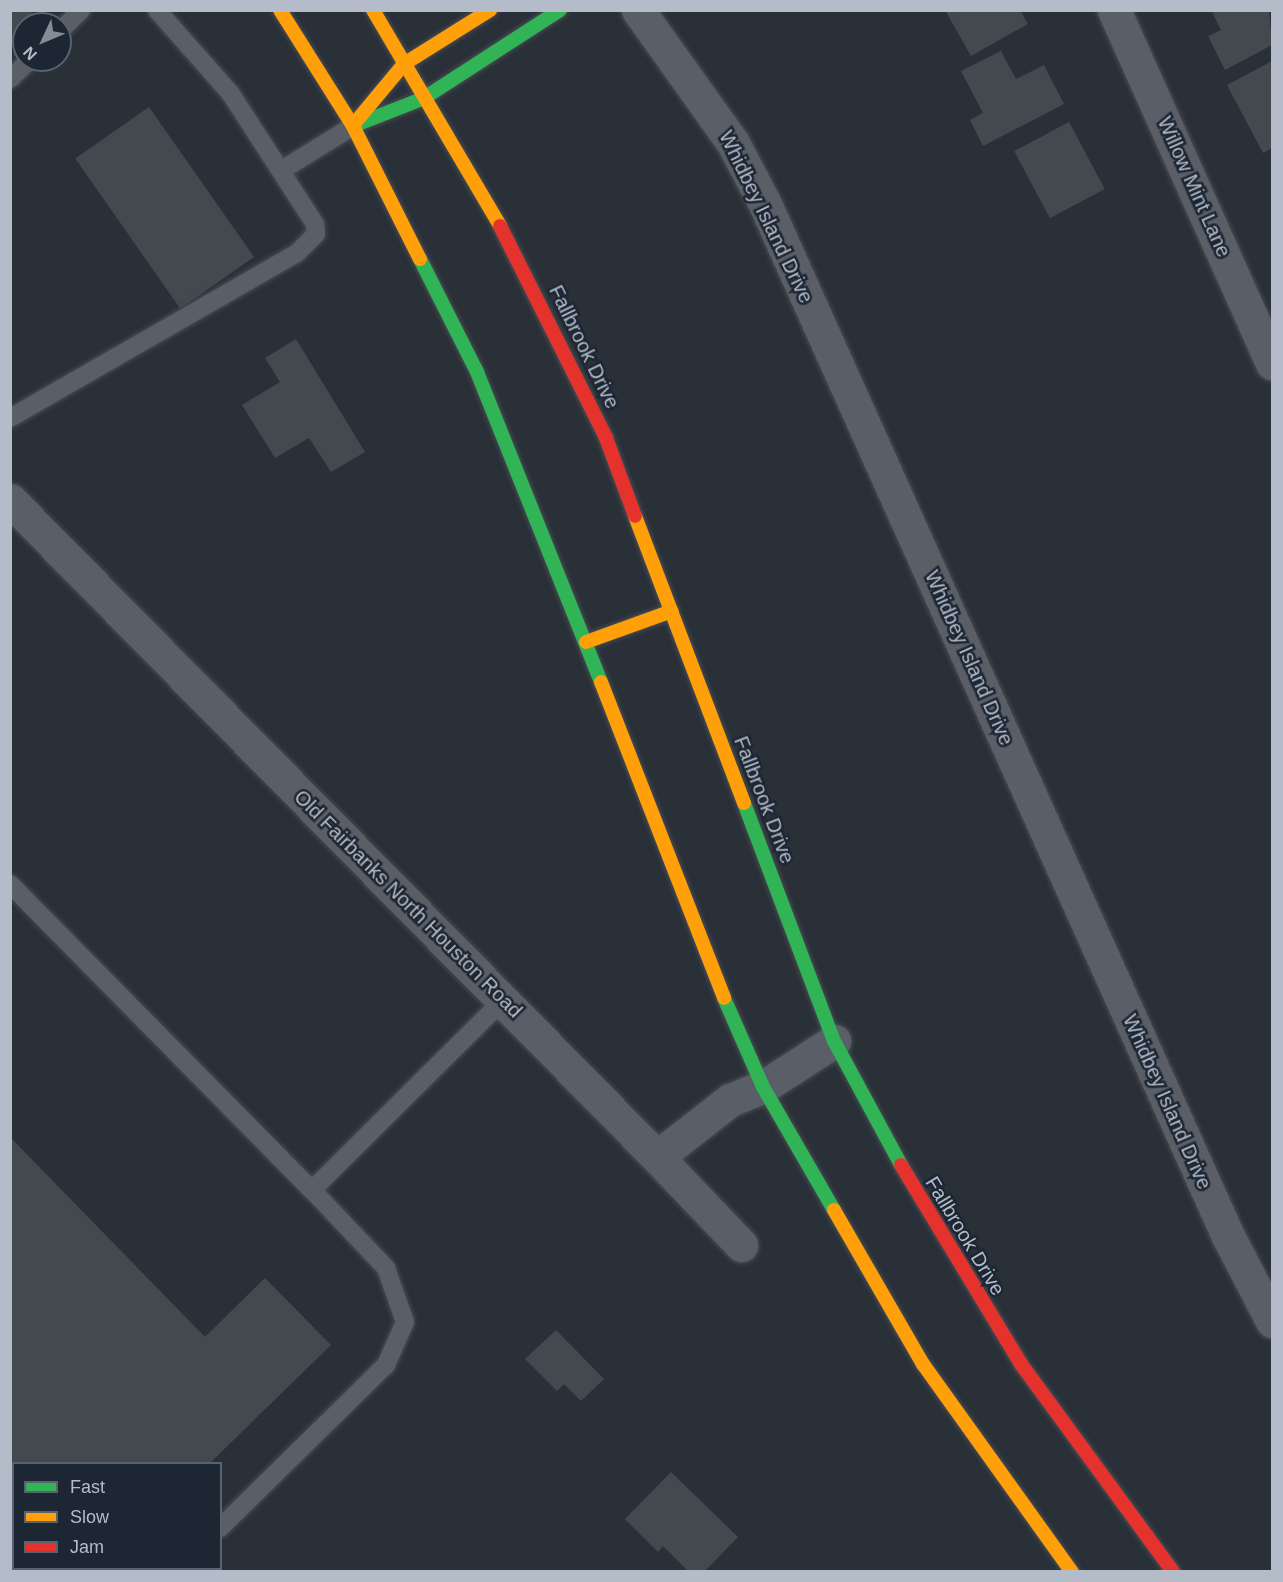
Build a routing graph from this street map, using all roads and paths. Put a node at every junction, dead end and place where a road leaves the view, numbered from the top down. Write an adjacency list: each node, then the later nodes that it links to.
1 (157, 10): 11 (lane)
2 (280, 10): 10 (main road)
3 (373, 10): 8 (main road, Fallbrook Drive)
4 (490, 10): 8 (main road)
5 (560, 10): 9 (main road)
6 (638, 10): 24 (street, Whidbey Island Drive)
7 (1114, 10): 12 (street, Willow Mint Lane)
8 (404, 64): 9 (main road, Fallbrook Drive); 10 (main road)
9 (424, 98): 10 (main road); 15 (main road, Fallbrook Drive)
10 (353, 126): 11 (lane); 16 (main road)
11 (282, 170): 13 (lane)
12 (1272, 363)
13 (10, 418)
14 (10, 500): 18 (street, Old Fairbanks North Houston Road)
15 (672, 611): 16 (main road); 19 (main road, Fallbrook Drive)
16 (586, 642): 20 (main road)
17 (10, 884): 22 (lane)
18 (503, 1000): 21 (street, Old Fairbanks North Houston Road); 22 (lane)
19 (834, 1041): 20 (street); 27 (main road, Fallbrook Drive)
20 (764, 1087): 21 (street); 26 (main road)
21 (657, 1157): 23 (street, Old Fairbanks North Houston Road)
22 (312, 1190): 25 (lane)
23 (741, 1245)
24 (1272, 1321)
25 (222, 1526)
26 (1072, 1572)
27 (1173, 1572)

